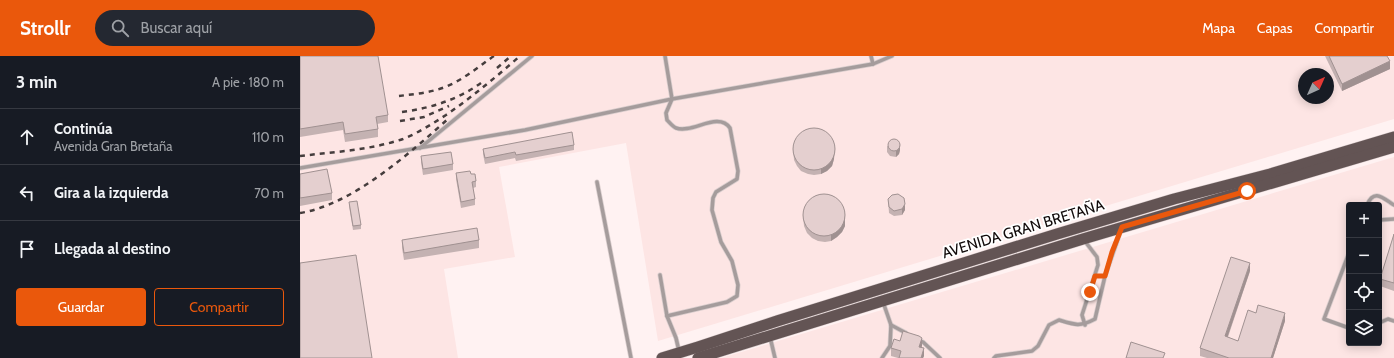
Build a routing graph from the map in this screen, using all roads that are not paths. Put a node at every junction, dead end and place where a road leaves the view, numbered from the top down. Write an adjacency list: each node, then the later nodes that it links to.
1 (532, 56): 9 (lane)
2 (665, 56): 6 (lane)
3 (871, 56): 5 (lane)
4 (892, 56): 5 (lane)
5 (873, 64): 6 (lane)
6 (672, 99): 9 (lane); 23 (lane)
7 (1394, 136): 30 (main road, AVENIDA GRAN BRETAÑA)
8 (1394, 147): 16 (main road, AVENIDA GRAN BRETAÑA)
9 (419, 149): 10 (lane)
10 (300, 168)
11 (597, 182): 31 (lane)
12 (1368, 202): 13 (lane)
13 (1394, 204)
14 (1394, 219): 15 (lane)
15 (1382, 220)
16 (1122, 227): 17 (main road, AVENIDA GRAN BRETAÑA); 21 (lane)
17 (1083, 239): 20 (lane); 22 (main road, AVENIDA GRAN BRETAÑA)
18 (1346, 261): 28 (lane)
19 (660, 275): 23 (lane)
20 (1095, 276): 21 (lane); 27 (lane)
21 (1105, 276): 27 (lane)
22 (883, 301): 26 (lane); 29 (main road, AVENIDA GRAN BRETAÑA)
23 (667, 316): 30 (lane)
24 (1394, 321): 25 (lane)
25 (1382, 322)
26 (891, 325): 35 (lane); 36 (lane)
27 (1085, 325): 37 (lane)
28 (1346, 327)
29 (770, 336): 33 (main road, AVENIDA GRAN BRETAÑA); 34 (lane)
30 (679, 353): 32 (main road, AVENIDA GRAN BRETAÑA)
31 (631, 358)
32 (662, 358)
33 (698, 358)
34 (775, 358)
35 (882, 358)
36 (940, 358)
37 (994, 358)

